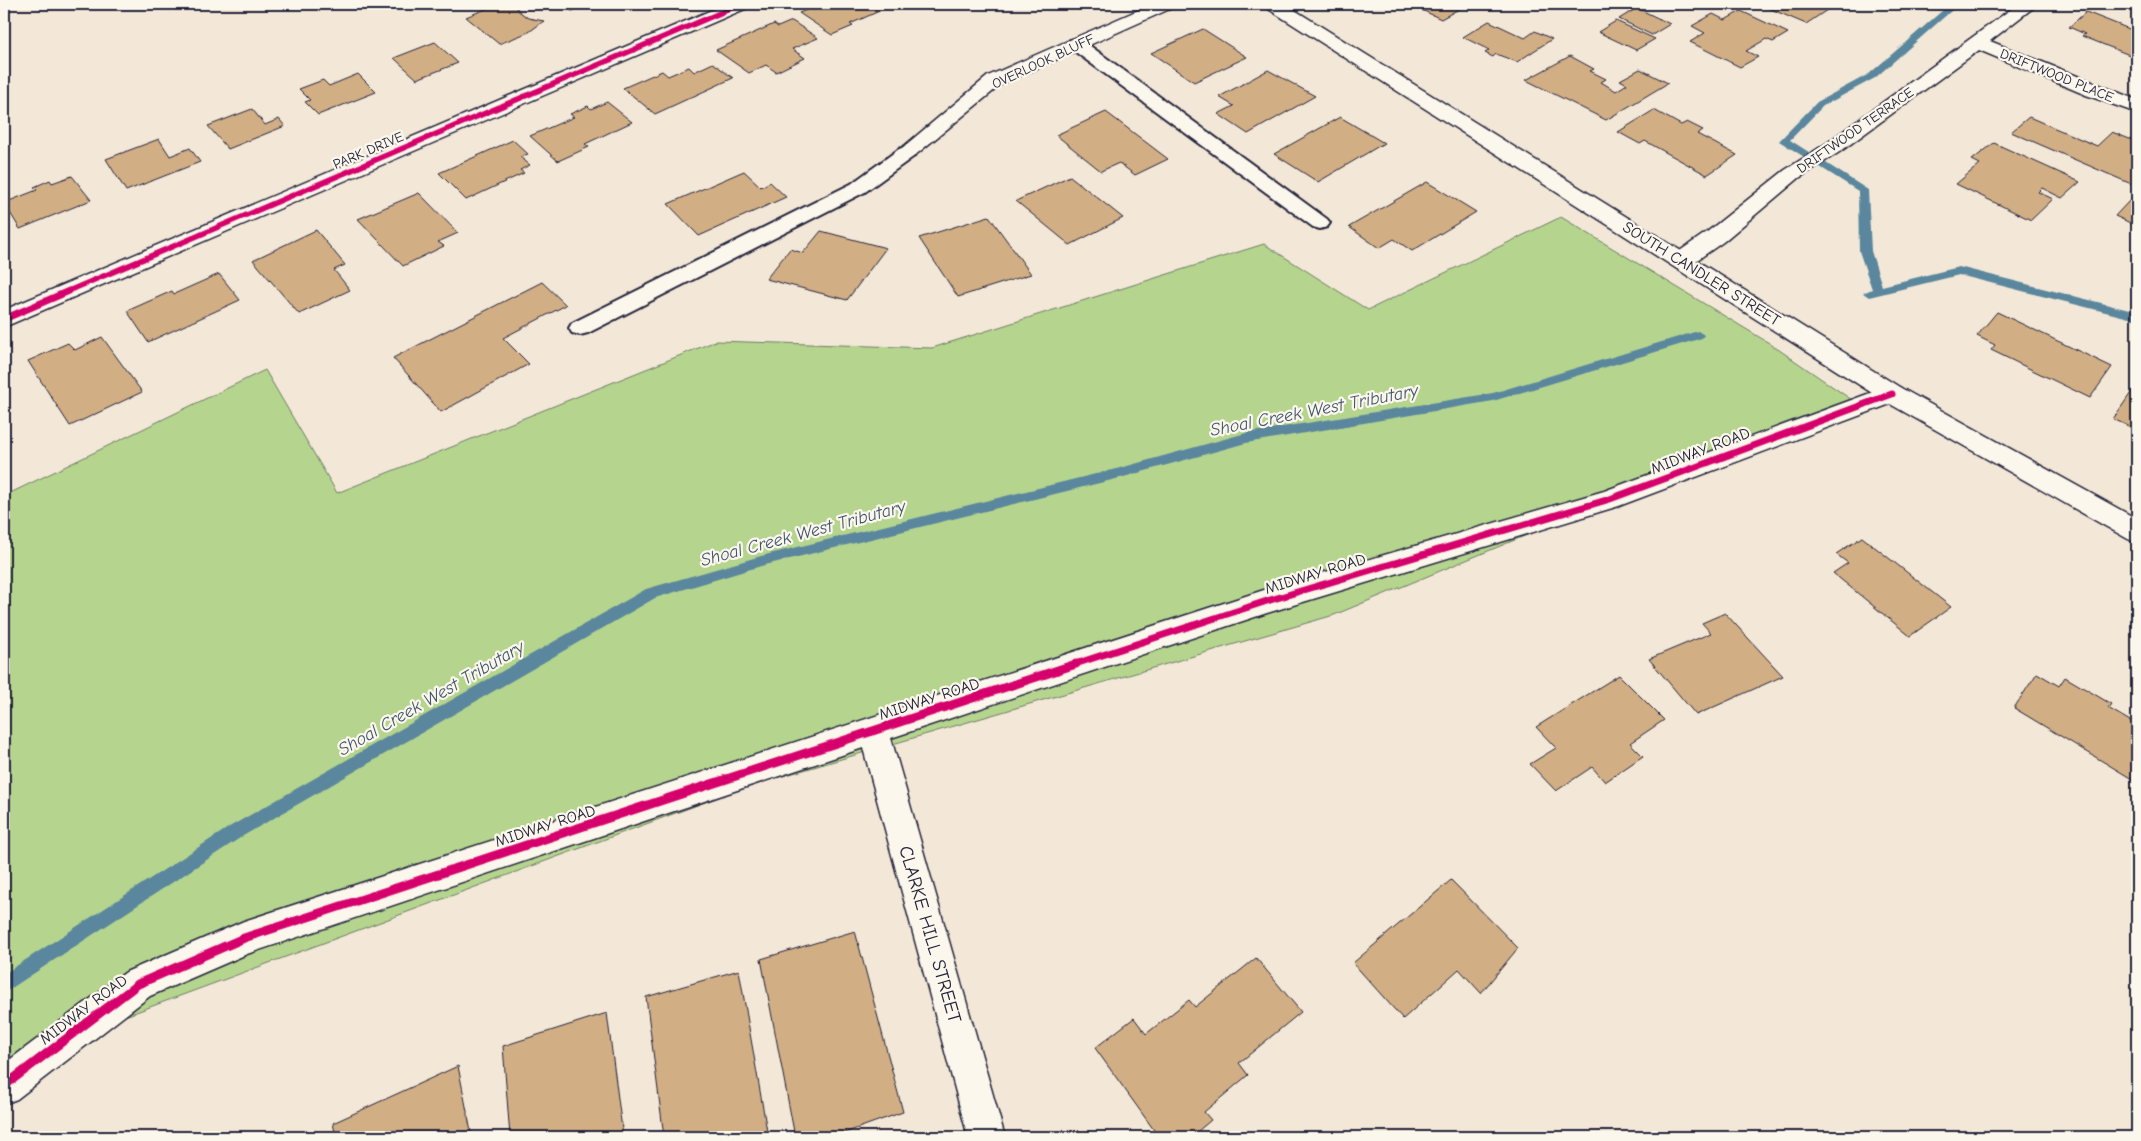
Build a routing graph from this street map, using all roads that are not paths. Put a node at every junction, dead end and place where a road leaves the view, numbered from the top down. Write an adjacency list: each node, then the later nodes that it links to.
1 (741, 4): 11 (street, PARK DRIVE)
2 (1166, 4): 6 (street, OVERLOOK BLUFF)
3 (1273, 4): 10 (street, SOUTH CANDLER STREET)
4 (2029, 4): 5 (street, DRIFTWOOD TERRACE)
5 (1977, 42): 7 (street, DRIFTWOOD PLACE); 10 (street, DRIFTWOOD TERRACE)
6 (1076, 44): 8 (street, OVERLOOK BLUFF); 9 (lane)
7 (2137, 107)
8 (906, 153): 12 (lane)
9 (1320, 223)
10 (1682, 260): 13 (street, SOUTH CANDLER STREET)
11 (4, 319)
12 (580, 328)
13 (1892, 394): 14 (street, SOUTH CANDLER STREET); 15 (street, MIDWAY ROAD)
14 (2137, 532)
15 (874, 731): 16 (street, MIDWAY ROAD); 17 (street, CLARKE HILL STREET)
16 (4, 1086)
17 (987, 1137)

